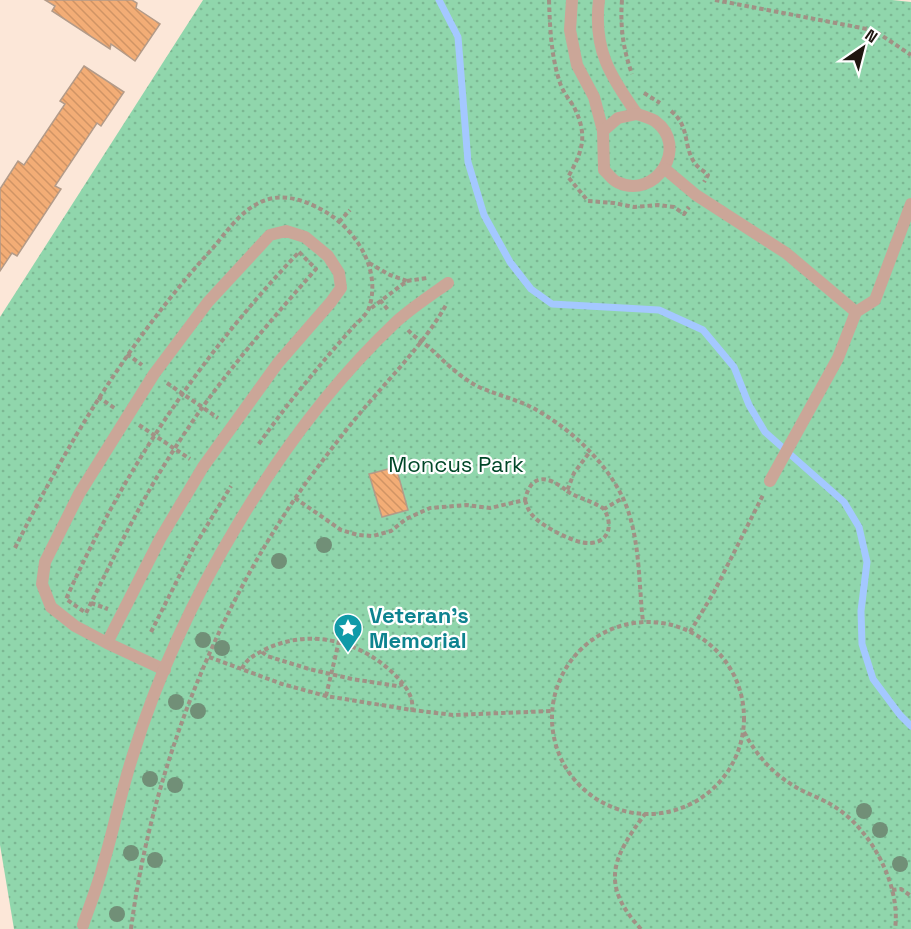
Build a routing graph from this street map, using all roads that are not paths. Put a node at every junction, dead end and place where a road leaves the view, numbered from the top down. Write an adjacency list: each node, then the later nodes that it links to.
1 (572, 0): 4 (lane)
2 (599, 0): 3 (lane)
3 (637, 114): 4 (lane); 5 (lane)
4 (603, 131): 5 (lane)
5 (665, 169): 8 (lane)
6 (911, 204): 8 (lane)
7 (448, 283): 11 (lane)
8 (856, 312): 9 (lane)
9 (770, 481)
10 (107, 643): 10 (lane); 11 (lane)
11 (165, 670): 12 (lane)
12 (83, 925)

